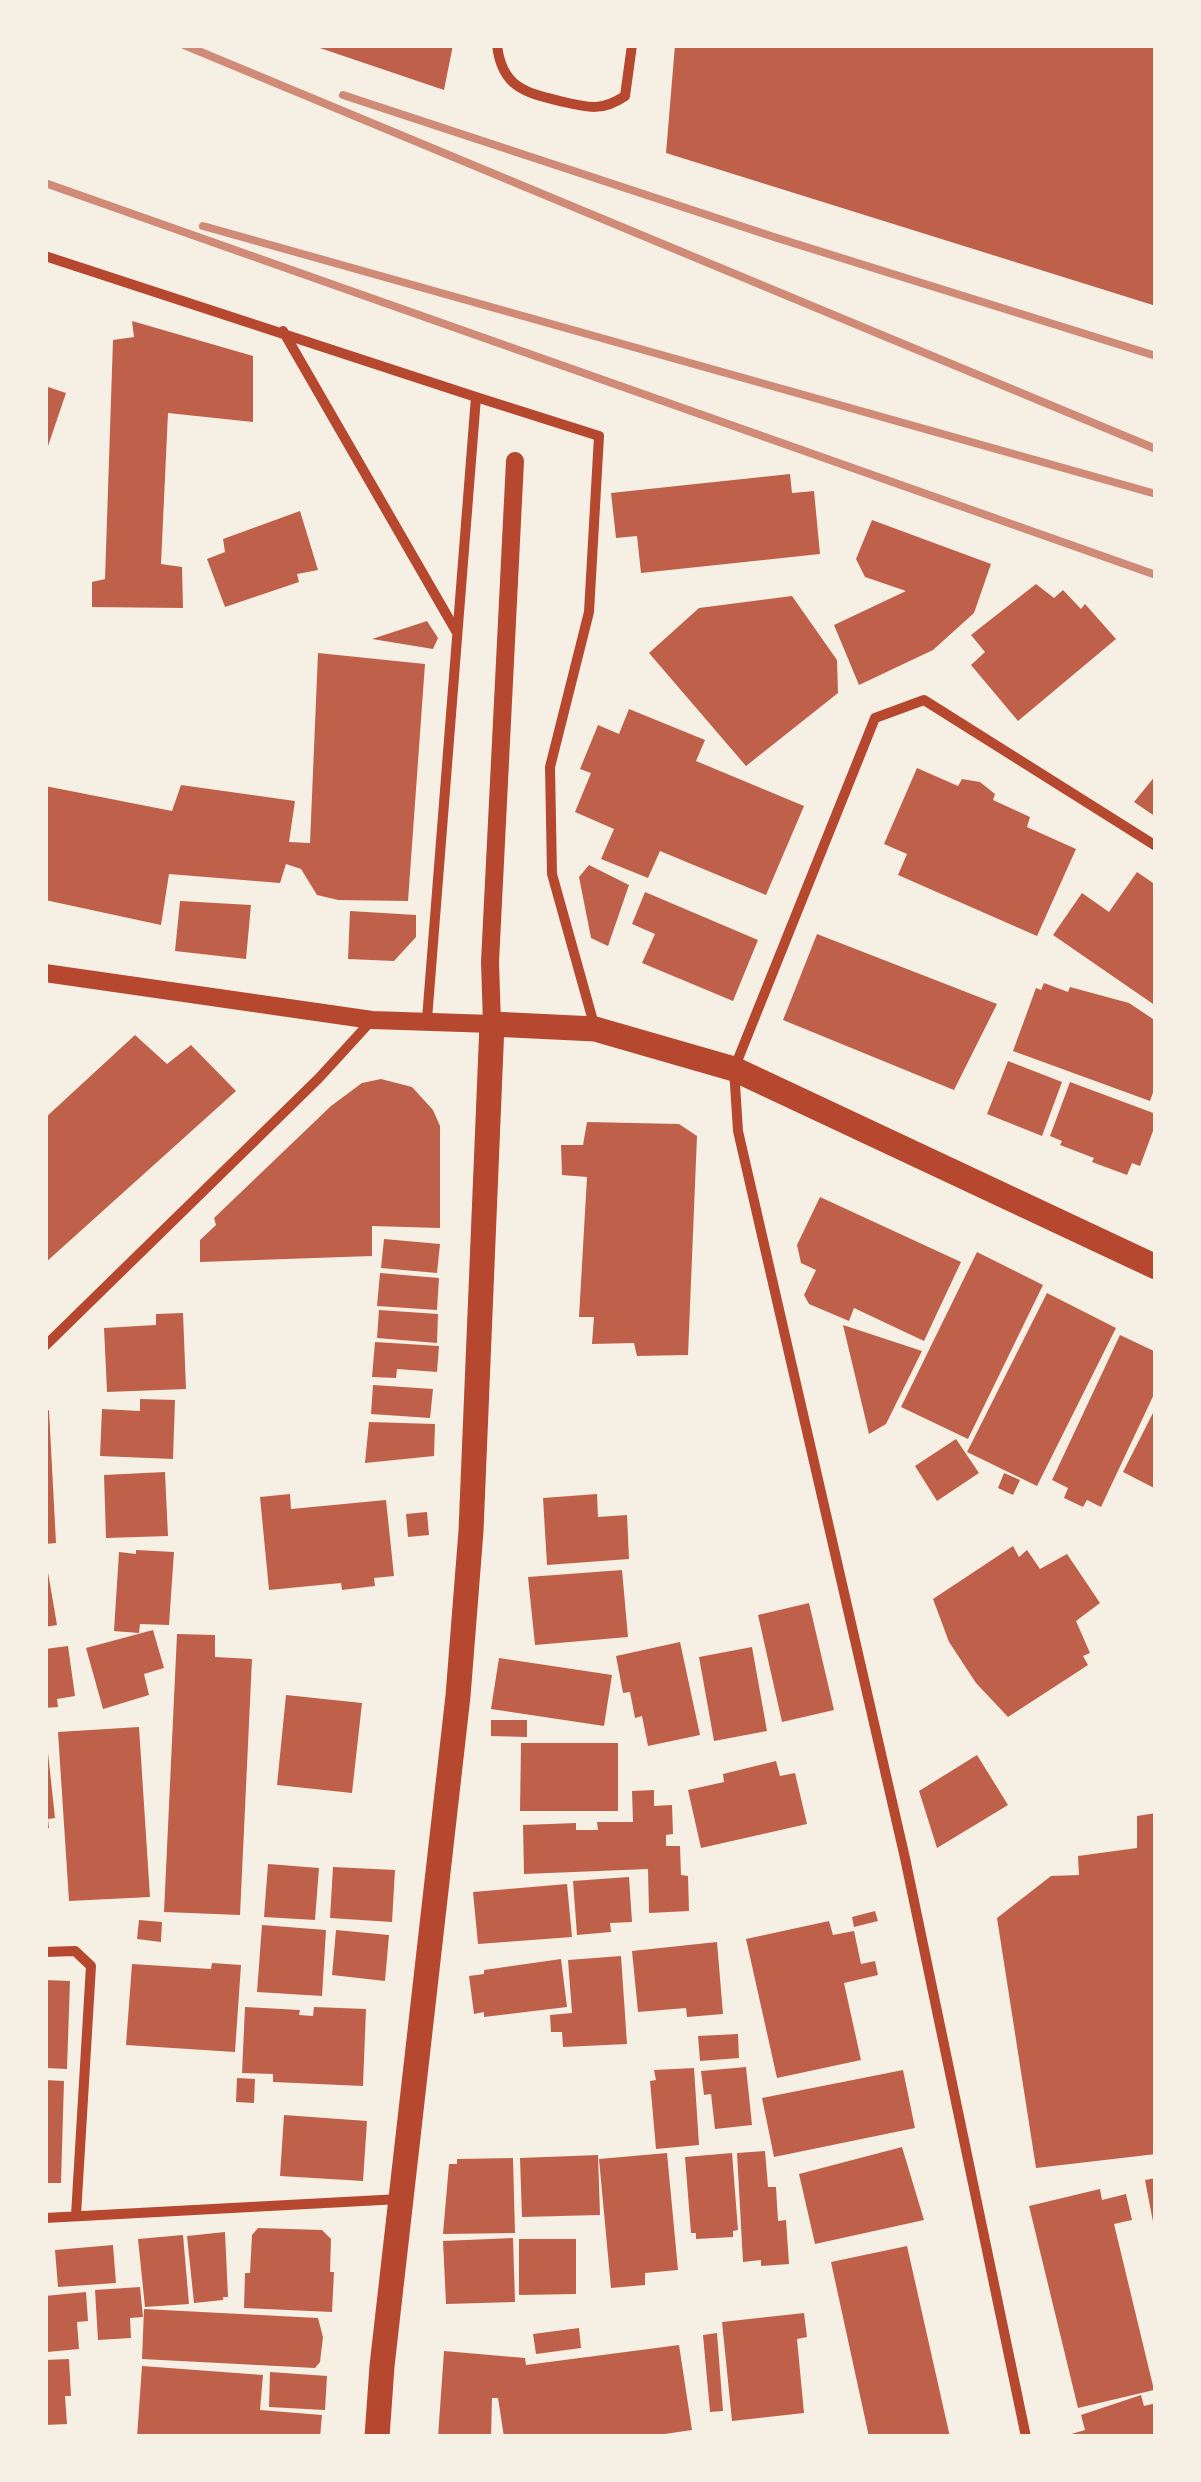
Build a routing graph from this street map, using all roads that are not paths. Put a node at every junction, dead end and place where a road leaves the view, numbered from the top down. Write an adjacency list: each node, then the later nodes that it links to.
1 (497, 45): 2 (street)
2 (632, 45)
3 (45, 256): 4 (street)
4 (283, 331): 5 (street); 7 (street)
5 (476, 396): 7 (street); 13 (street)
6 (516, 461): 12 (street)
7 (457, 631): 10 (street)
8 (1156, 846): 14 (street)
9 (45, 973): 11 (street)
10 (427, 1019): 11 (street); 12 (street)
11 (372, 1020): 16 (street)
12 (492, 1024): 13 (main road); 18 (main road)
13 (595, 1029): 14 (main road)
14 (734, 1069): 15 (main road); 22 (street)
15 (1156, 1268)
16 (45, 1346)
17 (45, 1952): 19 (street)
18 (401, 2199): 19 (street); 21 (main road)
19 (76, 2215): 20 (street)
20 (45, 2218)
21 (377, 2437)
22 (1026, 2437)

